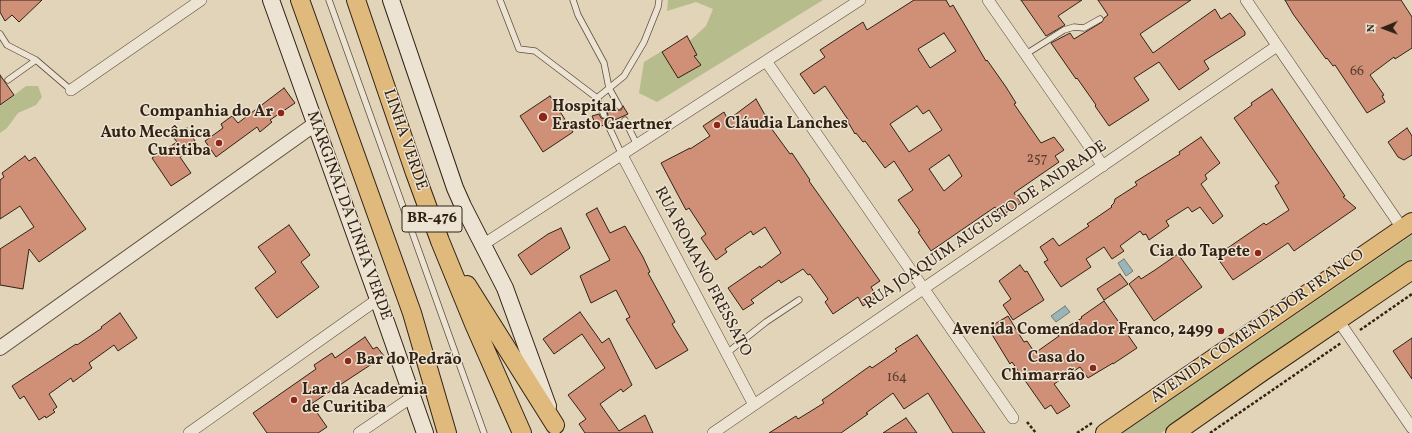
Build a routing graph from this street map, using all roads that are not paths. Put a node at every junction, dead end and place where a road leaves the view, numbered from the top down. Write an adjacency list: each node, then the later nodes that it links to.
1 (202, 0): 21 (street)
2 (271, 0): 26 (main road, MARGINAL DA LINHA VERDE)
3 (300, 0): 50 (highway, BR-476)
4 (329, 0): 51 (lane)
5 (356, 0): 32 (highway, LINHA VERDE / BR-476)
6 (390, 0): 33 (main road)
7 (500, 0): 22 (lane)
8 (573, 0): 20 (lane)
9 (659, 0): 20 (lane)
10 (860, 0): 18 (street)
11 (988, 0): 16 (street)
12 (1246, 0): 15 (street)
13 (1100, 19): 16 (lane)
14 (0, 34): 17 (lane)
15 (1277, 46): 30 (street, RUA JOAQUIM AUGUSTO DE ANDRADE); 31 (street)
16 (1026, 54): 30 (street)
17 (36, 60): 19 (lane); 21 (lane)
18 (766, 61): 28 (street); 35 (street)
19 (8, 80)
20 (609, 88): 22 (lane); 23 (lane)
21 (71, 90)
22 (597, 98): 24 (lane)
23 (618, 106)
24 (604, 115)
25 (625, 120): 28 (lane)
26 (315, 124): 36 (main road, MARGINAL DA LINHA VERDE); 39 (street)
27 (609, 127): 29 (lane)
28 (637, 145): 29 (street)
29 (622, 154): 33 (street); 40 (street, RUA ROMANO FRESSATO)
30 (1103, 166): 35 (street, RUA JOAQUIM AUGUSTO DE ANDRADE)
31 (1407, 225): 54 (highway, AVENIDA COMENDADOR FRANCO)
32 (440, 242): 46 (highway); 52 (highway, LINHA VERDE / BR-476)
33 (484, 244): 46 (main road)
34 (1412, 270): 38 (highway)
35 (923, 289): 43 (street, RUA JOAQUIM AUGUSTO DE ANDRADE); 44 (street)
36 (378, 299): 42 (main road, MARGINAL DA LINHA VERDE); 47 (street)
37 (799, 300): 40 (lane)
38 (1338, 320): 41 (highway); 45 (street)
39 (0, 348)
40 (726, 353): 43 (street, RUA ROMANO FRESSATO)
41 (1262, 372): 55 (highway); 56 (highway)
42 (412, 397): 48 (street); 49 (main road, MARGINAL DA LINHA VERDE)
43 (754, 405): 53 (street, RUA JOAQUIM AUGUSTO DE ANDRADE)
44 (1013, 418)
45 (1412, 428)
46 (556, 429)
47 (189, 433)
48 (359, 433)
49 (425, 433)
50 (447, 433)
51 (484, 433)
52 (522, 433)
53 (713, 433)
54 (1105, 433)
55 (1176, 433)
56 (1197, 433)

